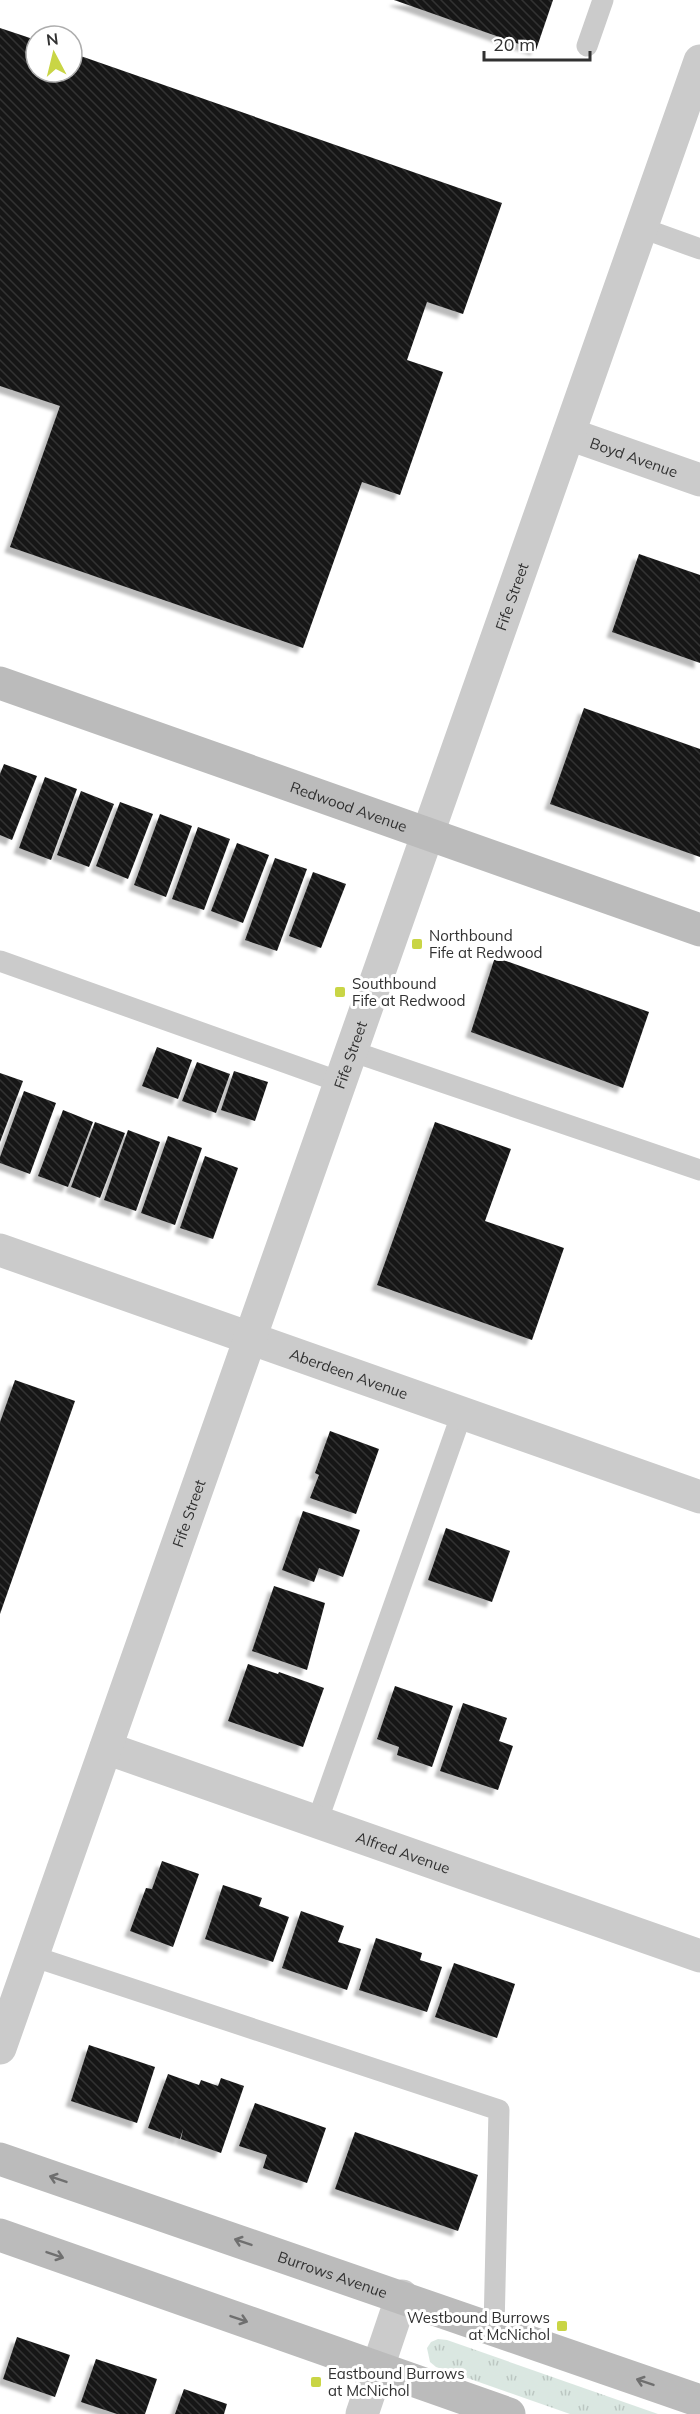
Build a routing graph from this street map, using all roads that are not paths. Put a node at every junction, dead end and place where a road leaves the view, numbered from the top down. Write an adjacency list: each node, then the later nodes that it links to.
1 (603, 0): 2 (lane)
2 (586, 46)
3 (700, 61): 4 (street, Fife Street)
4 (642, 228): 5 (lane); 6 (street, Fife Street)
5 (700, 249)
6 (568, 434): 7 (street, Boyd Avenue); 9 (street, Fife Street)
7 (700, 480)
8 (0, 683): 9 (street, Redwood Avenue)
9 (428, 834): 10 (street, Redwood Avenue); 12 (street, Fife Street)
10 (700, 930)
11 (0, 961): 13 (lane)
12 (351, 1051): 13 (street, Fife Street); 14 (lane)
13 (340, 1082): 16 (street, Fife Street)
14 (700, 1170)
15 (0, 1251): 16 (street, Aberdeen Avenue)
16 (250, 1339): 17 (street, Aberdeen Avenue); 19 (street, Fife Street)
17 (462, 1413): 18 (street, Aberdeen Avenue); 20 (lane)
18 (700, 1497)
19 (106, 1748): 20 (street, Alfred Avenue); 21 (street, Fife Street)
20 (317, 1822): 22 (street, Alfred Avenue)
21 (32, 1956): 23 (street, Fife Street); 27 (lane)
22 (700, 1956)
23 (0, 2048)
24 (0, 2158): 26 (street, Burrows Avenue, one-way to 24)
25 (0, 2235): 28 (street, one-way to 28)
26 (402, 2296): 27 (street, Burrows Avenue); 28 (street)
27 (494, 2329): 29 (street, Burrows Avenue, one-way to 27)
28 (378, 2368): 30 (street); 31 (street)
29 (700, 2402)
30 (362, 2414)
31 (509, 2414)

